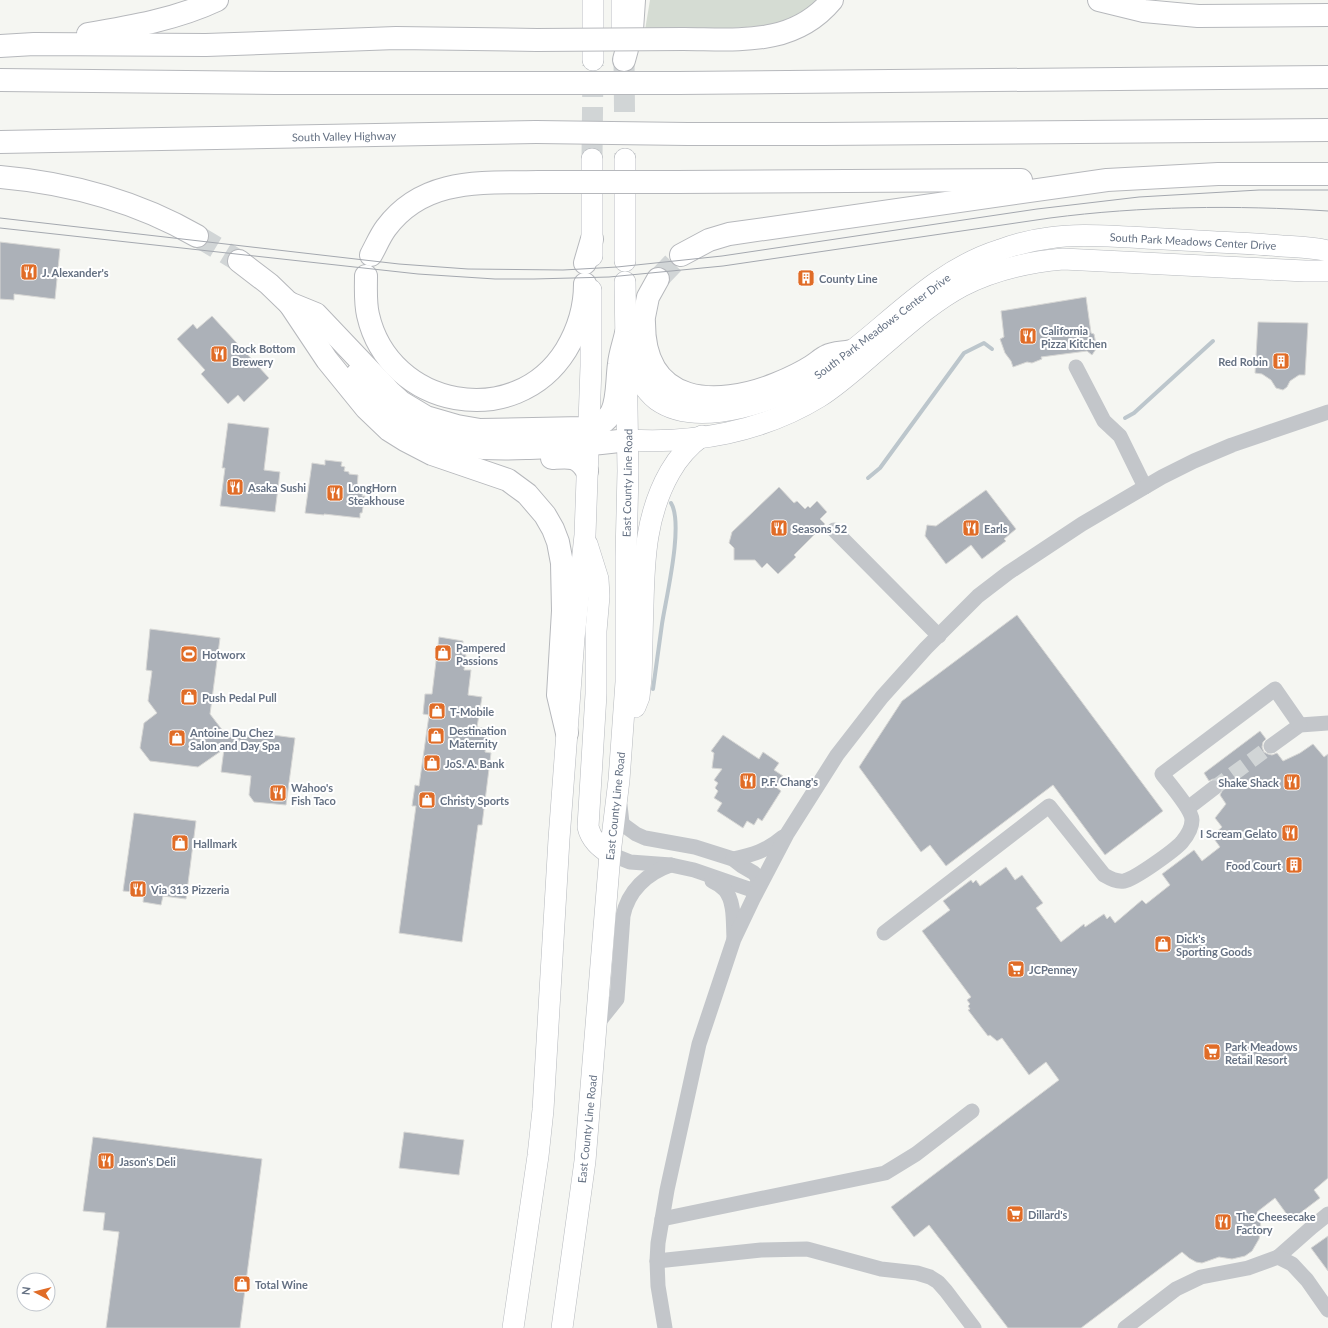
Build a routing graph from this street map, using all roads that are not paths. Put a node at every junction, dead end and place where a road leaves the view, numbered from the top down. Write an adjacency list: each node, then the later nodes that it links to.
1 (217, 0): 8 (highway)
2 (593, 0): 11 (main road)
3 (622, 0): 9 (main road)
4 (634, 0): 9 (highway)
5 (832, 0): 8 (highway, bridge)
6 (1099, 0): 7 (highway)
7 (1328, 14)
8 (34, 44): 10 (highway)
9 (626, 44)
10 (0, 46)
11 (593, 46)
12 (1328, 77): 13 (highway, bridge)
13 (0, 80)
14 (1328, 130): 15 (highway, South Valley Highway, bridge)
15 (0, 142)
16 (592, 173): 22 (main road)
17 (625, 173): 26 (main road)
18 (1328, 174): 20 (highway)
19 (0, 178): 21 (highway)
20 (1107, 180): 24 (highway); 28 (highway, bridge)
21 (196, 236)
22 (592, 239): 28 (highway)
23 (1328, 251): 33 (main road, South Park Meadows Center Drive)
24 (681, 255)
25 (239, 261): 31 (highway)
26 (625, 261)
27 (1328, 271): 41 (main road, South Park Meadows Center Drive)
28 (588, 274): 42 (main road)
29 (658, 279): 32 (highway)
30 (625, 282): 32 (main road, East County Line Road)
31 (290, 303): 34 (highway); 42 (highway); 51 (highway)
32 (635, 328): 33 (highway); 35 (highway); 37 (main road, East County Line Road); 42 (highway)
33 (851, 351): 35 (main road, South Park Meadows Center Drive)
34 (345, 364): 42 (highway); 44 (highway)
35 (634, 366): 37 (highway)
36 (1076, 367): 45 (street)
37 (628, 389): 43 (main road, East County Line Road)
38 (1328, 401): 40 (street)
39 (1328, 412): 40 (street)
40 (1312, 417): 45 (street)
41 (702, 436): 43 (main road, South Park Meadows Center Drive); 52 (main road)
42 (588, 437): 43 (highway); 44 (main road)
43 (628, 440): 52 (main road, East County Line Road)
44 (587, 471): 47 (main road)
45 (1146, 487): 48 (street)
46 (834, 530): 48 (street)
47 (585, 535): 51 (main road); 58 (main road)
48 (938, 636): 57 (street)
49 (1328, 723): 50 (street)
50 (1300, 726): 53 (street); 56 (street)
51 (567, 733): 72 (main road)
52 (622, 735): 54 (main road, East County Line Road)
53 (1271, 746)
54 (619, 780): 58 (main road, East County Line Road); 59 (street)
55 (1214, 788): 56 (street)
56 (1188, 808): 63 (street)
57 (787, 834): 59 (street); 62 (street)
58 (610, 854): 60 (street); 65 (main road, East County Line Road)
59 (733, 859): 62 (street)
60 (671, 866): 61 (street); 65 (street)
61 (694, 870): 62 (street); 64 (street)
62 (760, 886): 64 (street)
63 (884, 933)
64 (734, 940): 68 (street)
65 (597, 1024): 73 (main road, East County Line Road)
66 (972, 1111): 68 (street)
67 (1328, 1214): 69 (street)
68 (662, 1219): 70 (street)
69 (1278, 1257): 71 (street); 76 (street)
70 (657, 1261): 74 (street); 75 (street)
71 (1328, 1310)
72 (513, 1328)
73 (562, 1328)
74 (665, 1328)
75 (974, 1328)
76 (1125, 1328)

